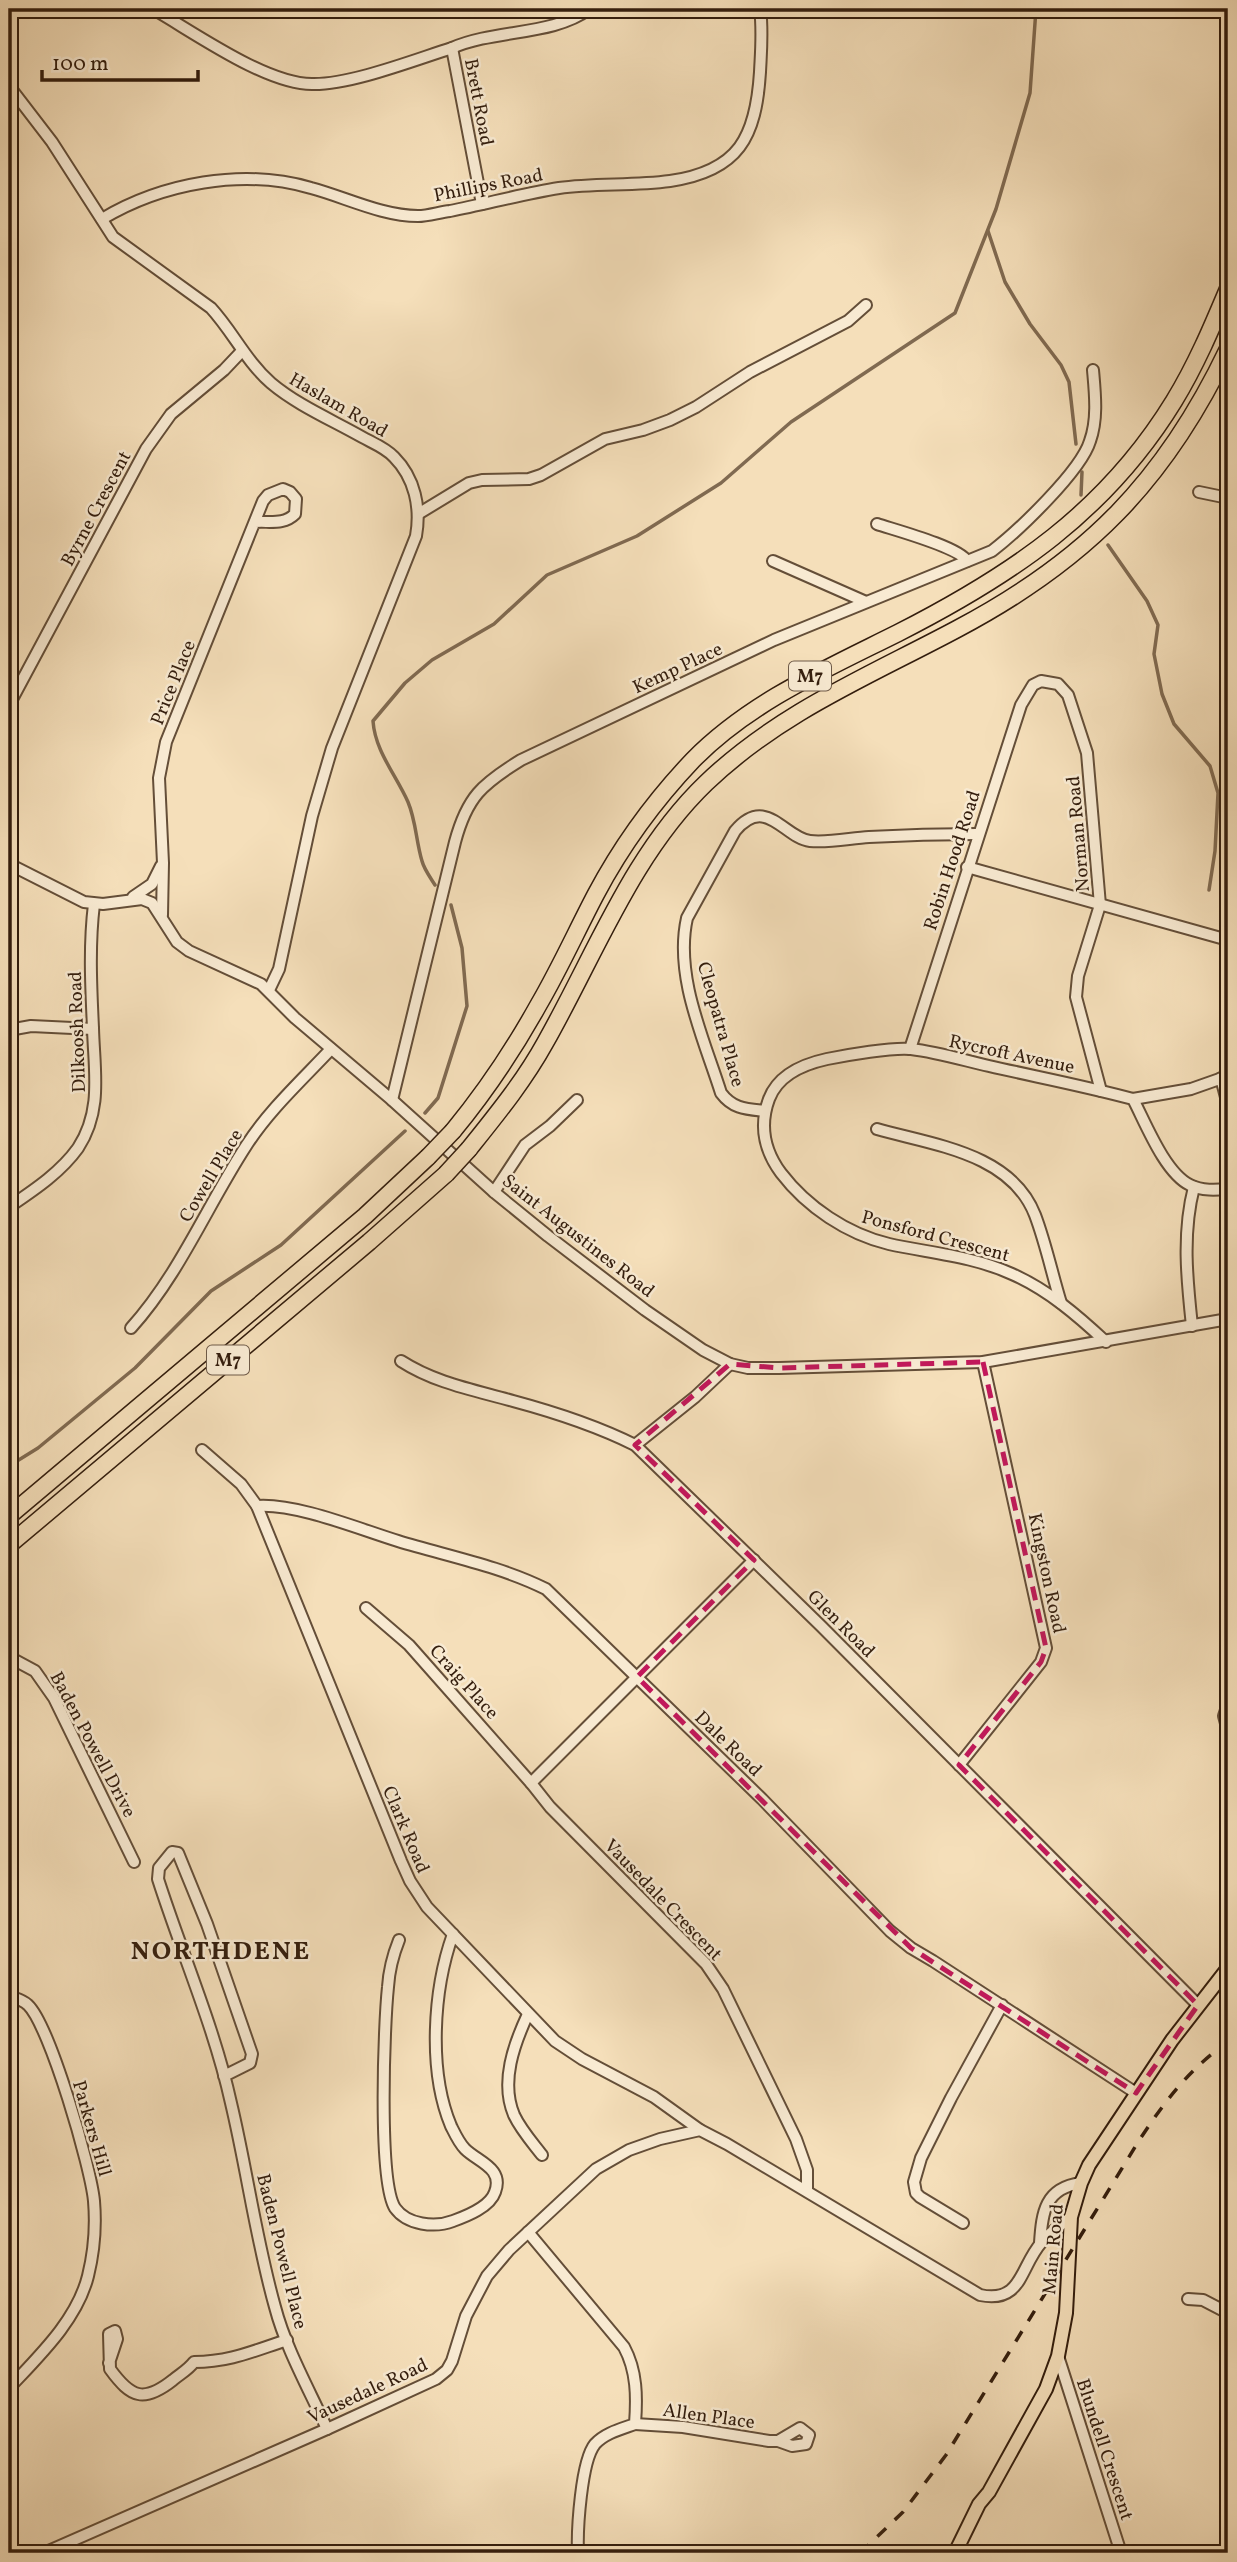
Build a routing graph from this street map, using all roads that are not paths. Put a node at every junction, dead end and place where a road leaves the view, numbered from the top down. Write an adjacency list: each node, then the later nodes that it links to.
1 (153, 9): 4 (street)
2 (589, 9): 4 (street)
3 (760, 9): 6 (street, Phillips Road)
4 (452, 48): 6 (street, Brett Road)
5 (9, 86): 7 (street, Haslam Road)
6 (482, 204): 7 (street, Phillips Road)
7 (102, 219): 11 (street, Haslam Road)
8 (1228, 289): 64 (highway, M7, bridge)
9 (866, 305): 15 (street)
10 (1228, 349): 65 (highway, M7, bridge)
11 (242, 351): 15 (street, Haslam Road); 24 (street, Byrne Crescent)
12 (1093, 370): 19 (street, Kemp Place)
13 (1199, 492): 14 (street)
14 (1228, 498)
15 (418, 514): 36 (street, Haslam Road)
16 (255, 522): 28 (street, Price Place)
17 (877, 524): 19 (street)
18 (773, 561): 20 (street)
19 (967, 561): 21 (street, Kemp Place)
20 (837, 589): 21 (street); 22 (street)
21 (866, 602): 22 (street, Kemp Place)
22 (842, 612): 44 (street, Kemp Place)
23 (1033, 685): 26 (street, Robin Hood Road); 33 (street, Norman Road)
24 (9, 705)
25 (945, 834): 26 (street); 27 (street); 47 (street, Cleopatra Place)
26 (977, 835): 27 (street, Robin Hood Road)
27 (972, 852): 30 (street, Robin Hood Road)
28 (163, 863): 31 (street); 34 (street, Price Place)
29 (9, 864): 32 (street)
30 (967, 867): 33 (street); 40 (street, Robin Hood Road)
31 (131, 899): 32 (street); 34 (street, Saint Augustines Road)
32 (94, 904): 37 (street, Dilkoosh Road)
33 (1100, 905): 35 (street); 42 (street, Norman Road)
34 (162, 915): 36 (street, Saint Augustines Road)
35 (1228, 940)
36 (269, 990): 39 (street, Saint Augustines Road)
37 (93, 1029): 38 (street); 52 (street, Dilkoosh Road)
38 (9, 1030)
39 (331, 1049): 44 (street, Saint Augustines Road); 56 (street, Cowell Place)
40 (910, 1049): 42 (street, Rycroft Avenue); 47 (street, Rycroft Avenue)
41 (1224, 1077): 43 (street); 46 (street)
42 (1101, 1091): 43 (street, Rycroft Avenue)
43 (1133, 1099): 49 (street)
44 (393, 1100): 51 (street, Saint Augustines Road)
45 (577, 1100): 51 (street)
46 (1228, 1105)
47 (765, 1111): 53 (street, Ponsford Crescent)
48 (877, 1129): 53 (street)
49 (1194, 1187): 50 (street); 55 (street)
50 (1228, 1189)
51 (494, 1192): 60 (street, Saint Augustines Road)
52 (9, 1207)
53 (1061, 1303): 57 (street, Ponsford Crescent)
54 (1228, 1319): 55 (street, Saint Augustines Road)
55 (1192, 1326): 57 (street, Saint Augustines Road)
56 (131, 1328)
57 (1105, 1342): 59 (street, Saint Augustines Road)
58 (401, 1361): 61 (street, Glen Road)
59 (983, 1362): 60 (street, Saint Augustines Road); 72 (street, Kingston Road)
60 (730, 1364): 61 (street)
61 (635, 1445): 66 (street, Glen Road)
62 (202, 1450): 63 (street, Clark Road)
63 (257, 1506): 69 (street, Dale Road); 75 (street, Clark Road)
64 (9, 1517)
65 (9, 1545)
66 (754, 1560): 69 (street); 72 (street, Glen Road)
67 (366, 1608): 73 (street, Craig Place)
68 (9, 1657): 74 (street, Baden Powell Drive)
69 (637, 1677): 73 (street); 79 (street, Dale Road)
70 (1228, 1704): 71 (street)
71 (1228, 1731)
72 (960, 1765): 80 (street, Glen Road)
73 (531, 1783): 87 (street, Vausedale Crescent)
74 (134, 1862)
75 (453, 1934): 76 (street); 81 (street, Clark Road)
76 (399, 1940)
77 (1228, 1968): 80 (main road, Main Road)
78 (9, 1996): 97 (street, Parkers Hill)
79 (1002, 2005): 83 (street, Dale Road); 89 (street)
80 (1198, 2005): 83 (main road, Main Road)
81 (528, 2014): 84 (street, Clark Road); 85 (street)
82 (224, 2076): 82 (street, Baden Powell Place); 94 (street, Baden Powell Place)
83 (1136, 2093): 86 (main road, Main Road)
84 (700, 2130): 87 (street); 90 (street, Vausedale Road)
85 (542, 2155)
86 (1081, 2183): 88 (main road, Main Road); 91 (street)
87 (807, 2191): 91 (street)
88 (1071, 2217): 91 (street); 95 (main road, Main Road)
89 (963, 2223)
90 (528, 2232): 98 (street); 99 (street, Vausedale Road)
91 (1040, 2243)
92 (1188, 2299): 93 (street)
93 (1228, 2313)
94 (286, 2340): 96 (street); 99 (street, Baden Powell Place)
95 (1058, 2356): 103 (main road, Main Road); 104 (street, Blundell Crescent)
96 (109, 2363)
97 (9, 2388)
98 (635, 2424): 100 (street, Allen Place); 102 (street)
99 (327, 2429): 101 (street, Vausedale Road)
100 (778, 2441)
101 (44, 2553)
102 (578, 2553)
103 (955, 2553)
104 (1121, 2553)

